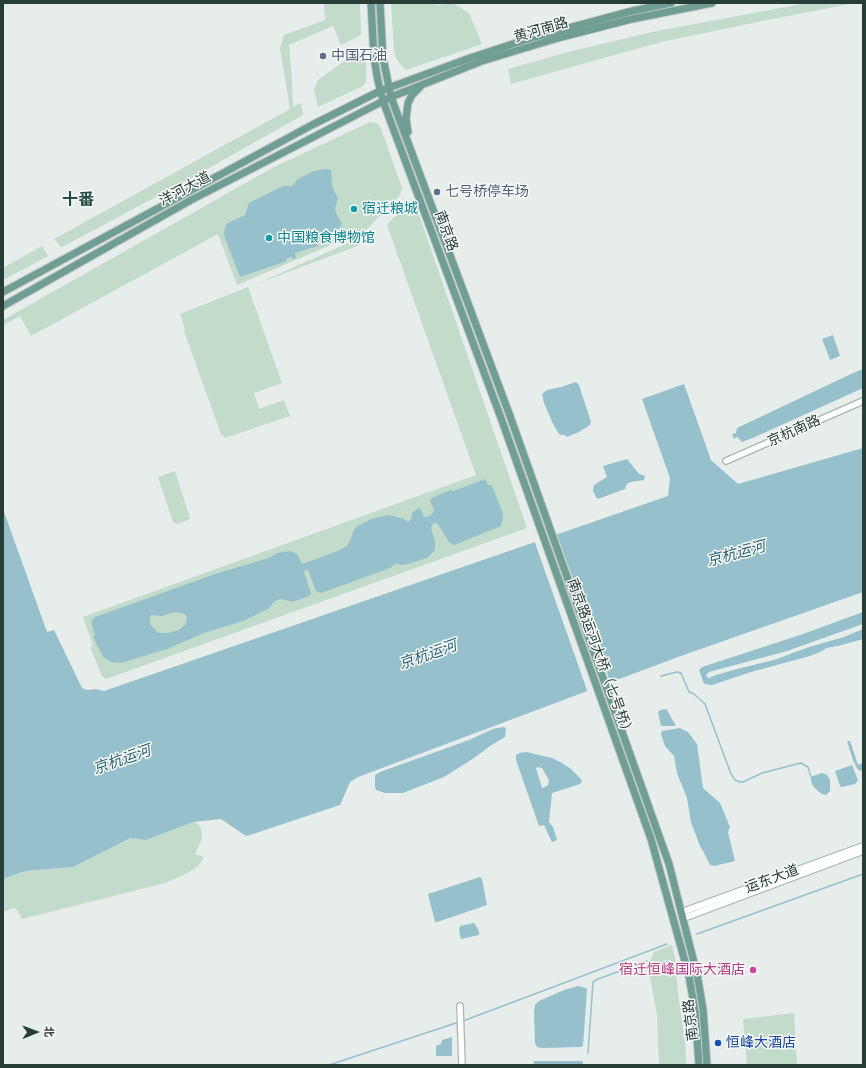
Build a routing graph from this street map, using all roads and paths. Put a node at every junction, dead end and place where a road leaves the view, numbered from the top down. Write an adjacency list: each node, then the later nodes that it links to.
1 (371, 3): 7 (main road, 南京路)
2 (380, 3): 6 (main road, 南京路)
3 (671, 3): 6 (main road, 黄河南路)
4 (712, 3): 5 (main road, 黄河南路)
5 (421, 86): 8 (main road, 黄河南路); 10 (main road)
6 (388, 88): 7 (main road, 黄河南路); 8 (main road, 南京路)
7 (380, 91): 9 (main road, 南京路); 11 (main road, 洋河大道)
8 (391, 97): 9 (main road, 黄河南路); 10 (main road, 南京路)
9 (383, 101): 12 (main road, 洋河大道); 15 (main road, 南京路)
10 (427, 193): 14 (main road, 南京路)
11 (3, 292)
12 (3, 306)
13 (863, 401): 16 (street, 京杭南路)
14 (510, 416): 19 (main road, 南京路运河大桥（七号桥）)
15 (501, 418): 20 (main road, 南京路运河大桥（七号桥）)
16 (726, 461)
17 (863, 846): 21 (main road, 运东大道)
18 (863, 851): 21 (main road, 运东大道)
19 (679, 903): 21 (main road, 南京路)
20 (671, 907): 24 (main road, 南京路)
21 (683, 915): 25 (main road, 南京路)
22 (460, 1006): 23 (street)
23 (462, 1065)
24 (699, 1065)
25 (707, 1065)

